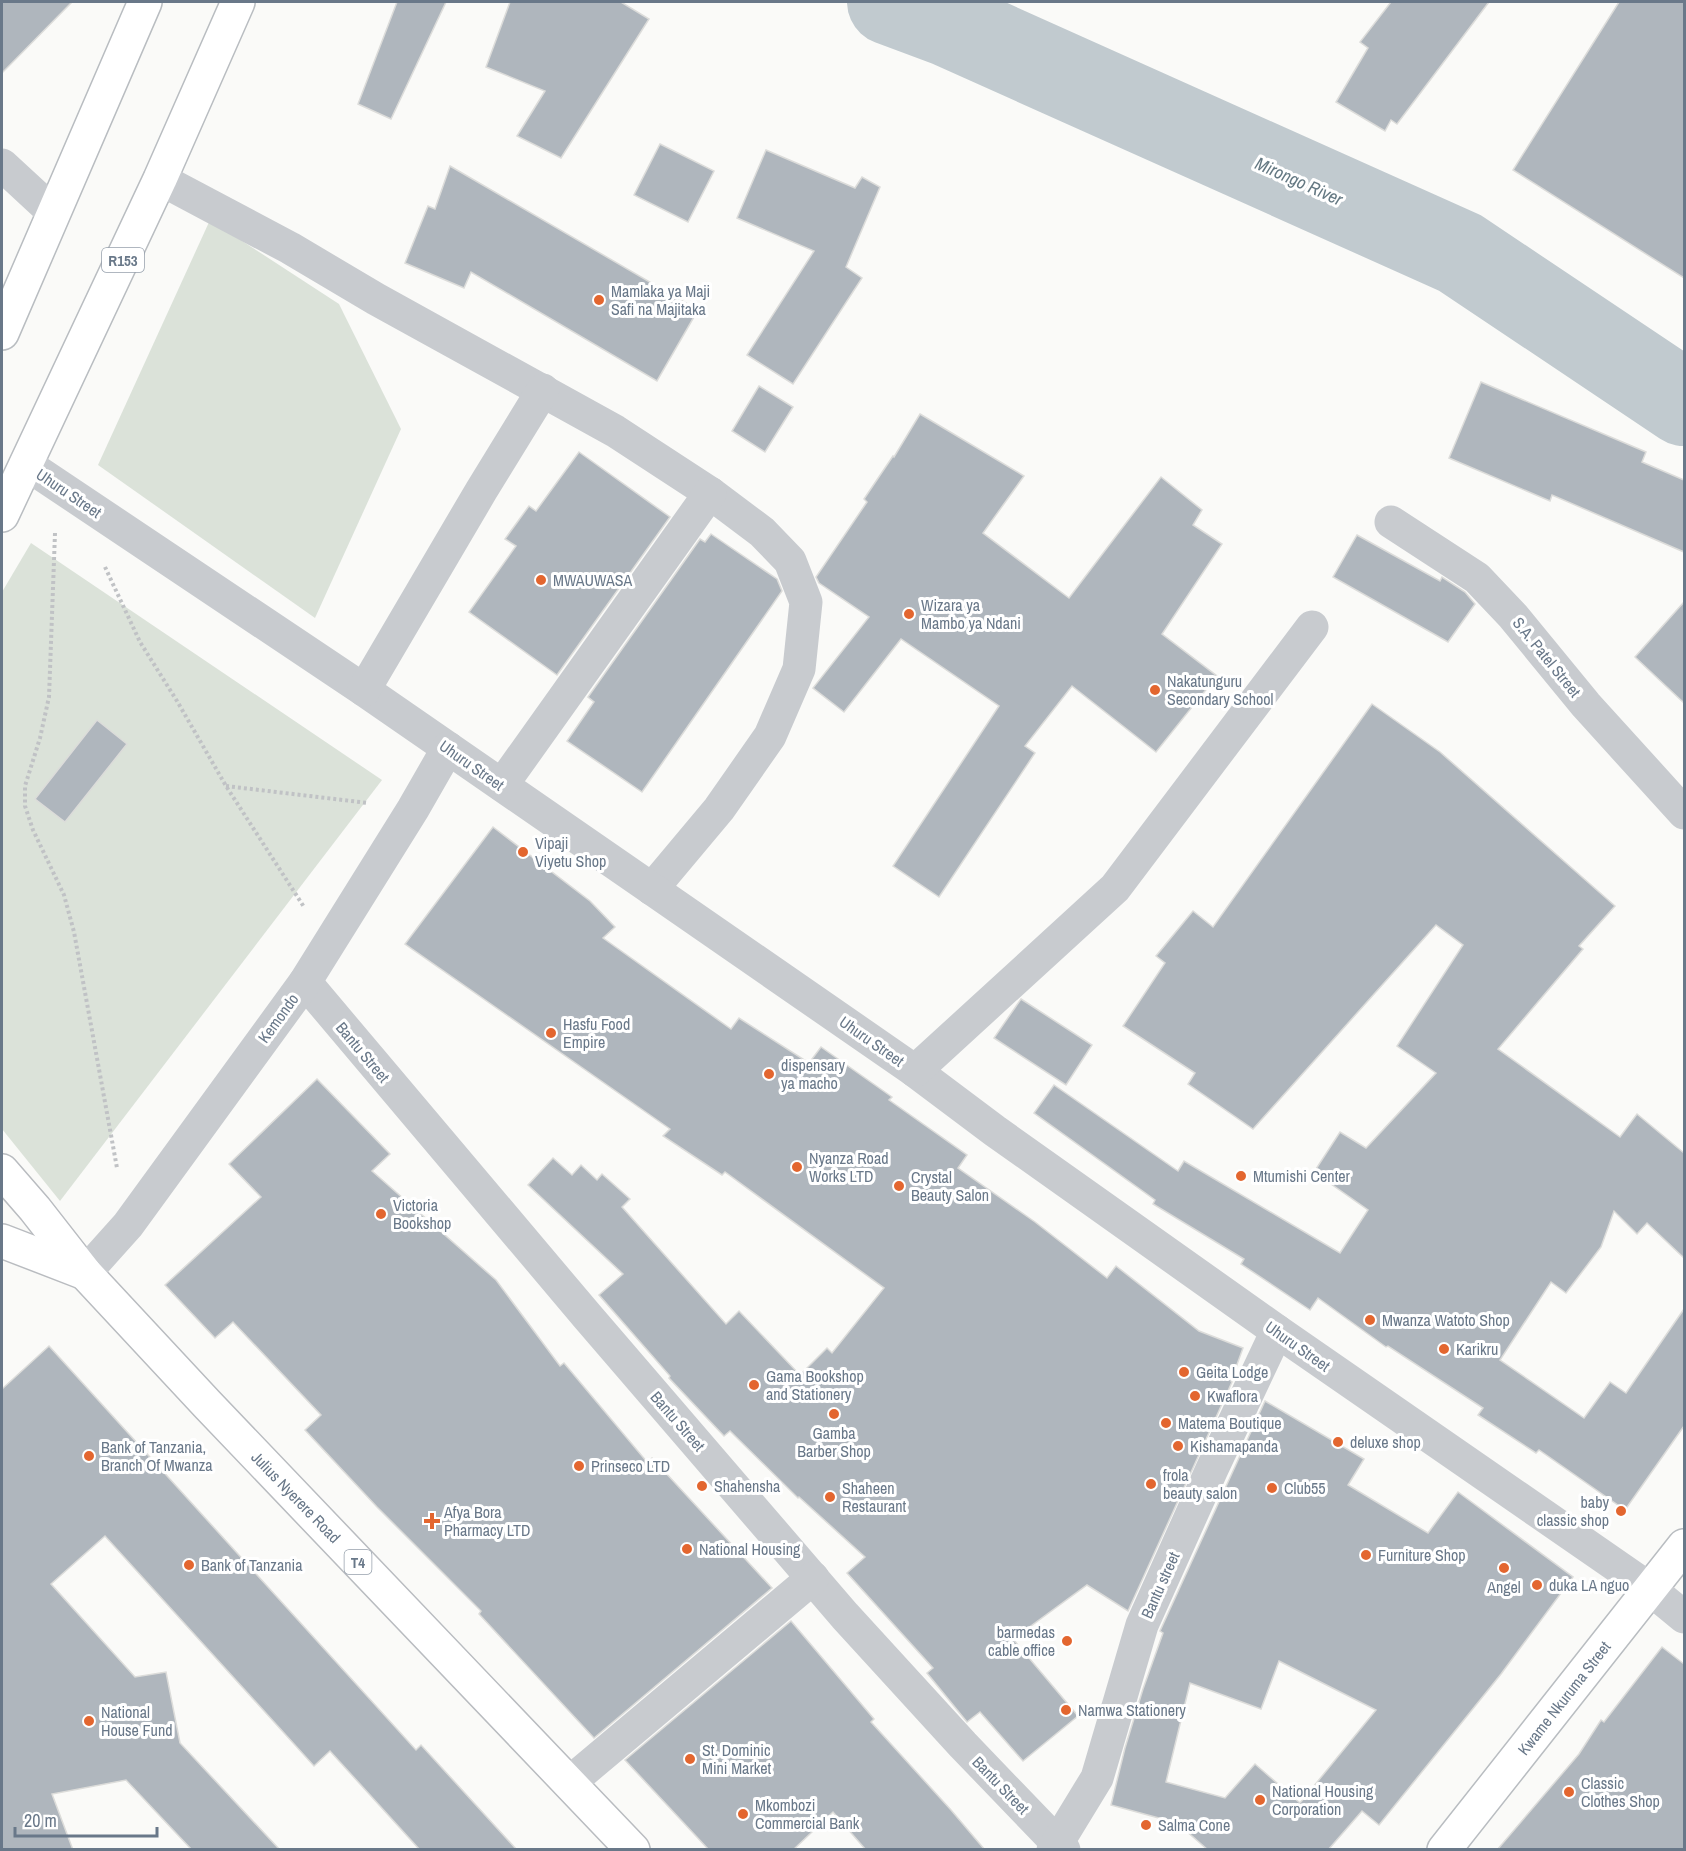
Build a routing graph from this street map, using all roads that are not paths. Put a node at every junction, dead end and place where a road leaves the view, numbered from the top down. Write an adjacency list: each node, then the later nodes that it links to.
1 (145, 2): 5 (main road)
2 (237, 2): 4 (main road, R153)
3 (2, 165): 5 (street)
4 (160, 179): 7 (street); 8 (main road, R153)
5 (53, 212): 6 (main road)
6 (2, 333)
7 (543, 390): 9 (street); 13 (street)
8 (26, 464): 10 (main road, R153); 13 (street, Uhuru Street)
9 (710, 493): 15 (street); 17 (street)
10 (2, 515)
11 (1391, 522): 16 (street, S.A. Patel Street)
12 (1312, 627): 19 (street, Uhuru Street)
13 (363, 690): 14 (street, Uhuru Street)
14 (448, 748): 15 (street, Uhuru Street); 18 (street, Kemondo)
15 (502, 785): 17 (street, Uhuru Street)
16 (1684, 813)
17 (652, 889): 19 (street, Uhuru Street)
18 (304, 982): 22 (street, Kemondo); 25 (street, Bantu Street)
19 (915, 1071): 23 (street, Uhuru Street)
20 (2, 1171): 22 (main road, Julius Nyerere Road / T4)
21 (2, 1241): 22 (main road, Julius Nyerere Road / T4)
22 (86, 1273): 28 (main road, Julius Nyerere Road / T4)
23 (1277, 1331): 26 (street, Uhuru Street); 29 (street, Bantu street)
24 (1684, 1546): 26 (main road, Kwame Nkuruma Street)
25 (813, 1578): 28 (street); 29 (street, Bantu Street)
26 (1650, 1589): 27 (street, Uhuru Street); 31 (main road, Kwame Nkuruma Street)
27 (1684, 1617)
28 (568, 1783): 30 (main road, Julius Nyerere Road / T4)
29 (1058, 1848)
30 (633, 1850)
31 (1444, 1850)

